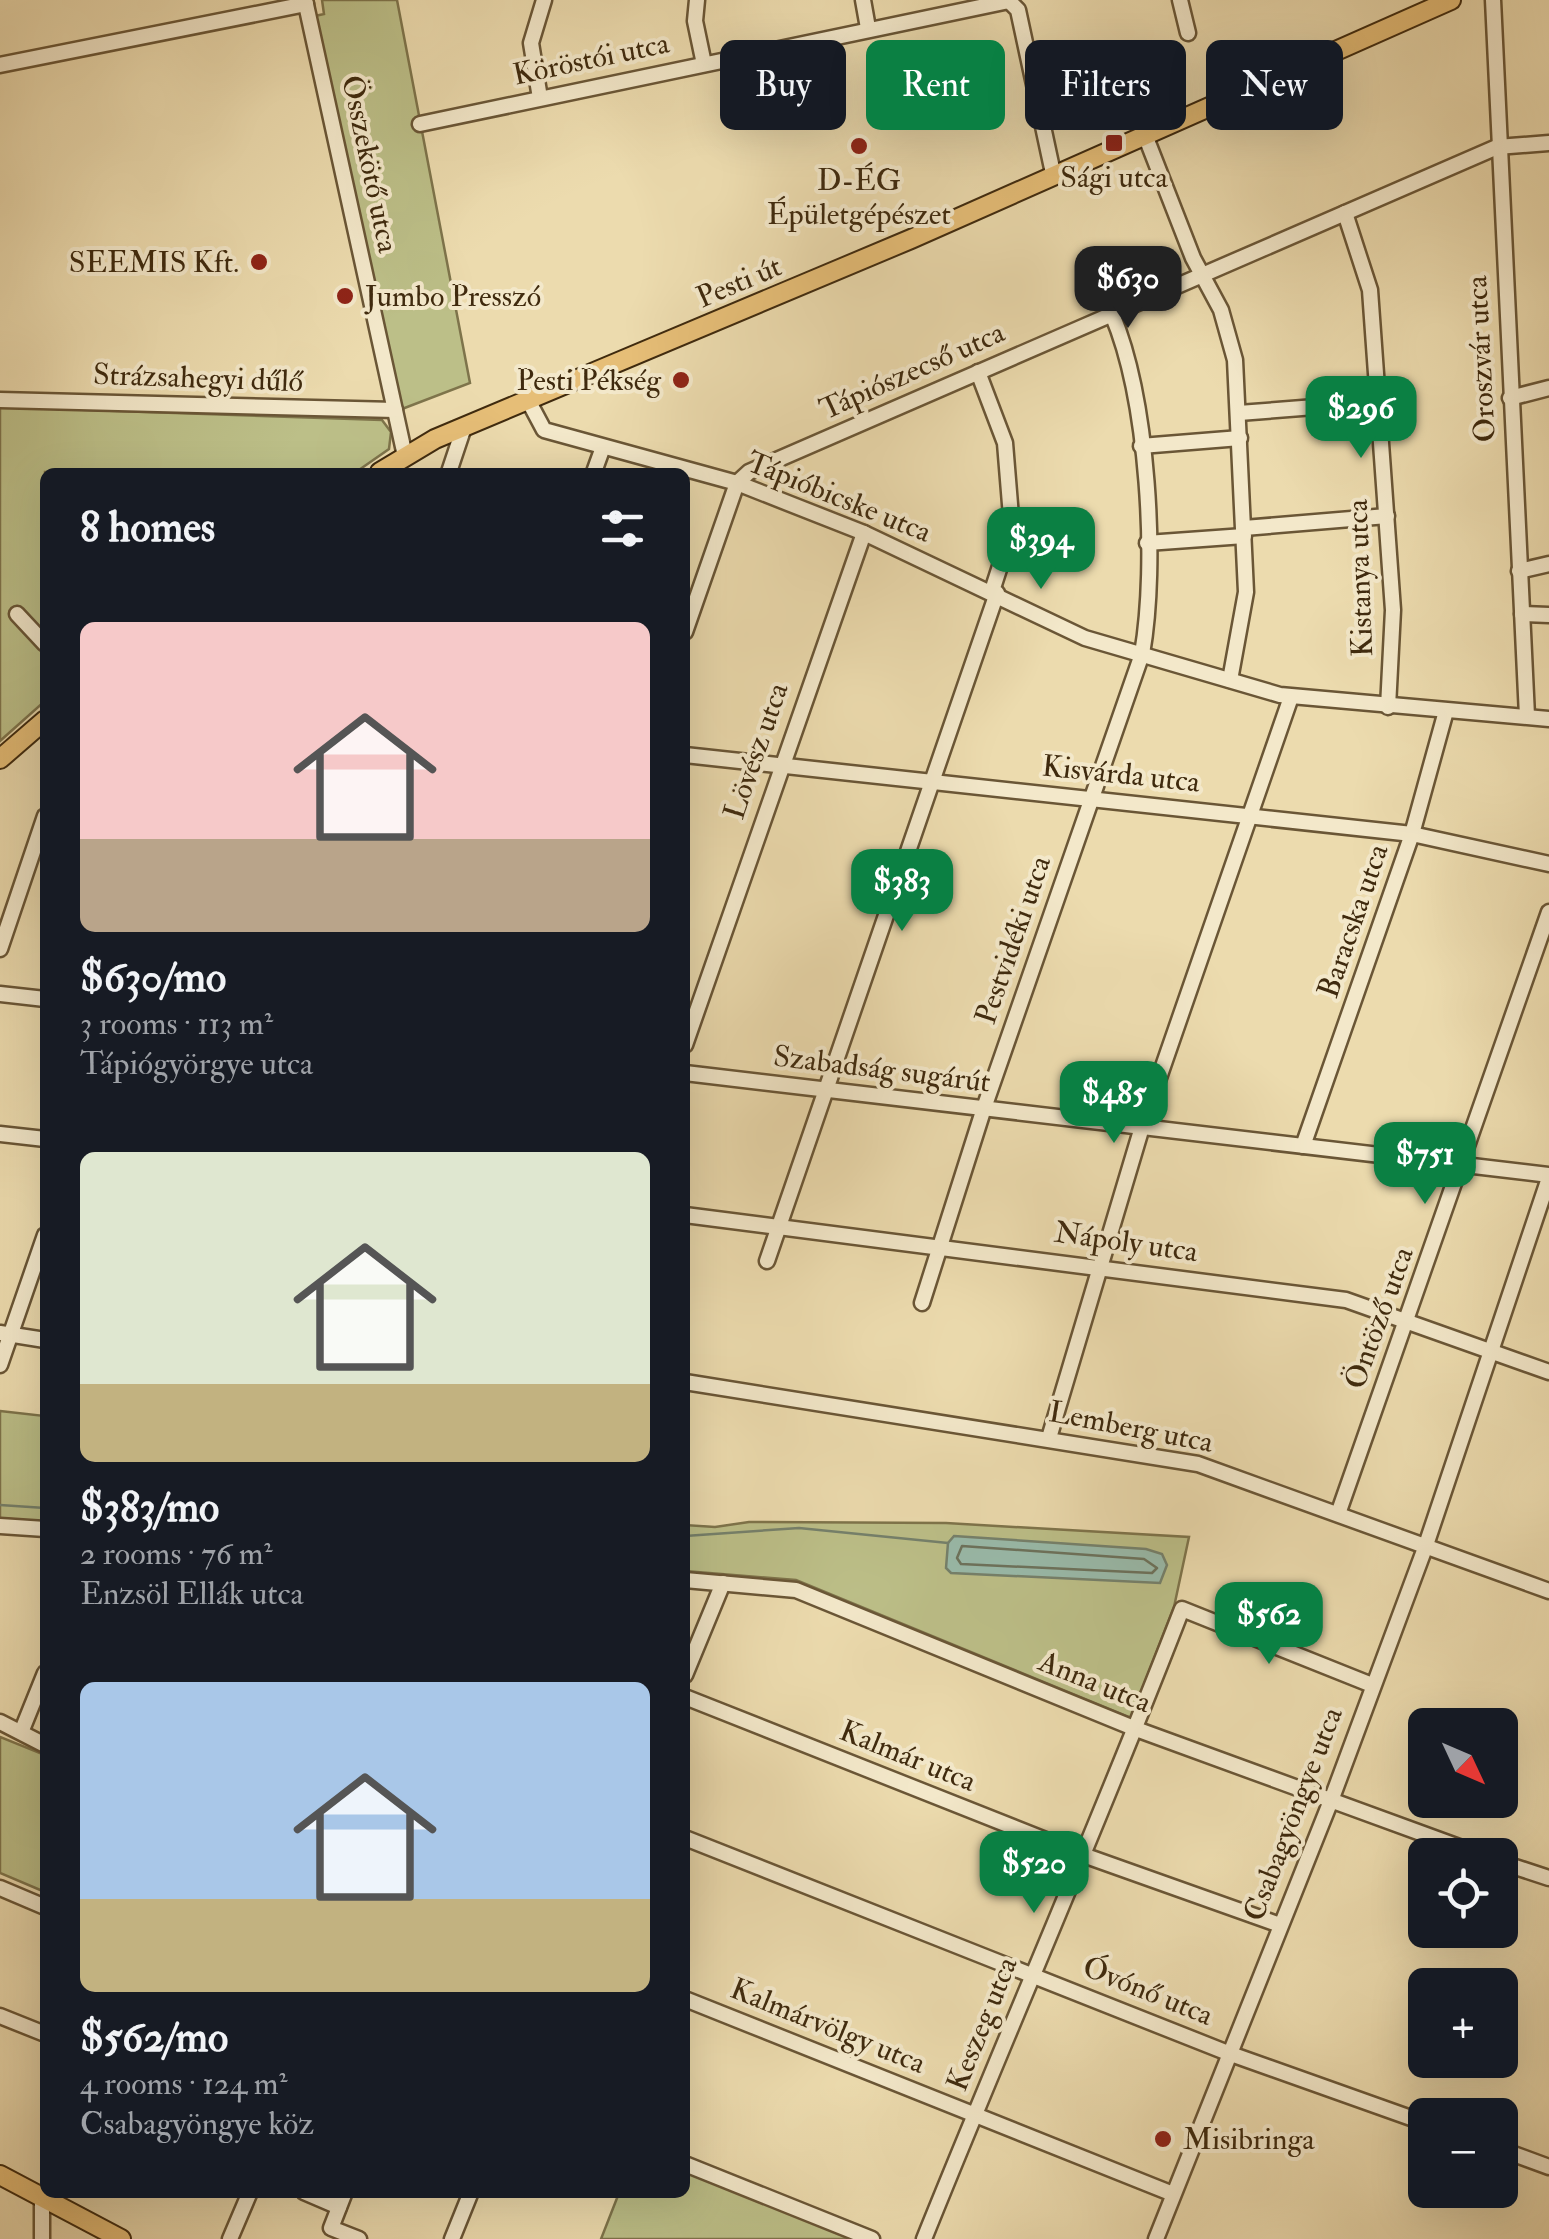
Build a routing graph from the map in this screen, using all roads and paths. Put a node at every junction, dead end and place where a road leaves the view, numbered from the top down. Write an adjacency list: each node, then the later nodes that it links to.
1 (544, 0): 13 (street)
2 (697, 0): 11 (street)
3 (863, 0): 9 (street)
4 (1010, 0): 9 (street, Köröstói utca); 18 (street)
5 (1180, 0): 10 (street)
6 (1451, 0): 15 (main road, Pesti út)
7 (1493, 0): 17 (street, Oroszvár utca)
8 (306, 2): 12 (street); 28 (street, Összekötő utca)
9 (868, 28): 11 (street, Köröstói utca)
10 (1188, 33)
11 (704, 64): 13 (street, Köröstói utca)
12 (0, 65)
13 (540, 98): 14 (street, Köröstói utca)
14 (420, 124)
15 (1144, 135): 18 (main road, Pesti út); 20 (street)
16 (1549, 143): 17 (street, Tápiószecső utca)
17 (1497, 147): 19 (street, Tápiószecső utca); 24 (street, Oroszvár utca)
18 (1053, 173): 26 (main road, Pesti út)
19 (1344, 213): 20 (street, Tápiószecső utca); 27 (street, Kistanya utca)
20 (1204, 274): 21 (street, Tápiószecső utca); 29 (street)
21 (1112, 314): 22 (street, Tápiószecső utca); 32 (street, Pestvidéki utca)
22 (978, 372): 40 (street, Tápiószecső utca); 47 (street)
23 (1549, 388): 24 (street)
24 (1510, 398): 46 (street, Oroszvár utca)
25 (0, 400): 28 (street, Strázsahegyi dűlő)
26 (528, 400): 30 (main road, Pesti út); 33 (street, Tápióbicske utca)
27 (1378, 402): 29 (street); 41 (street, Kistanya utca)
28 (395, 410): 34 (street, Összekötő utca)
29 (1239, 413): 31 (street)
30 (464, 427): 34 (main road, Pesti út); 36 (street)
31 (1240, 438): 32 (street); 42 (street)
32 (1141, 446): 44 (street, Pestvidéki utca)
33 (603, 447): 37 (street); 38 (street, Tápióbicske utca)
34 (404, 456): 35 (main road, Pesti út)
35 (386, 468)
36 (450, 468)
37 (595, 468)
38 (681, 468)
39 (690, 471): 40 (street, Tápióbicske utca)
40 (736, 483): 43 (street, Tápióbicske utca); 51 (street)
41 (1387, 516): 42 (street); 56 (street, Kistanya utca)
42 (1244, 532): 44 (street); 54 (street)
43 (864, 534): 47 (street, Tápióbicske utca); 63 (street, Lövész utca)
44 (1148, 543): 53 (street, Pestvidéki utca)
45 (1549, 564): 46 (street)
46 (1520, 571): 49 (street, Oroszvár utca)
47 (994, 592): 53 (street, Tápióbicske utca); 64 (street)
48 (17, 614): 52 (street)
49 (1522, 614): 50 (street); 58 (street, Oroszvár utca)
50 (1549, 615)
51 (690, 617)
52 (40, 639)
53 (1142, 654): 54 (street, Tápióbicske utca); 65 (street, Pestvidéki utca)
54 (1230, 680): 55 (street, Tápióbicske utca)
55 (1292, 697): 56 (street, Tápióbicske utca); 66 (street)
56 (1388, 707): 57 (street, Tápióbicske utca)
57 (1446, 711): 58 (street, Tápióbicske utca); 68 (street, Baracska utca)
58 (1527, 716): 59 (street, Tápióbicske utca)
59 (1549, 719)
60 (40, 724): 62 (main road)
61 (690, 755): 63 (street, Kisvárda utca)
62 (0, 759)
63 (779, 765): 64 (street, Kisvárda utca); 74 (street, Lövész utca)
64 (932, 779): 65 (street, Kisvárda utca); 76 (street)
65 (1090, 799): 66 (street, Kisvárda utca); 77 (street, Pestvidéki utca)
66 (1250, 816): 68 (street, Kisvárda utca); 78 (street)
67 (40, 831): 71 (street)
68 (1412, 834): 69 (street, Kisvárda utca); 81 (street, Baracska utca)
69 (1549, 864)
70 (1549, 912): 82 (street, Öntöző utca)
71 (0, 949)
72 (0, 994): 73 (street)
73 (40, 998)
74 (690, 1030)
75 (690, 1074): 76 (street, Szabadság sugárút)
76 (826, 1090): 77 (street, Szabadság sugárút); 85 (street)
77 (984, 1108): 78 (street, Szabadság sugárút); 86 (street, Pestvidéki utca)
78 (1142, 1127): 81 (street, Szabadság sugárút); 89 (street)
79 (0, 1134): 80 (street)
80 (40, 1138)
81 (1304, 1146): 82 (street, Szabadság sugárút)
82 (1464, 1165): 83 (street, Szabadság sugárút); 91 (street, Öntöző utca)
83 (1549, 1176): 94 (street, Csabagyöngye utca)
84 (690, 1216): 85 (street, Nápoly utca)
85 (778, 1227): 86 (street, Nápoly utca); 88 (street)
86 (939, 1246): 89 (street, Nápoly utca); 90 (street, Pestvidéki utca)
87 (40, 1247): 92 (street)
88 (767, 1261)
89 (1100, 1266): 91 (street, Nápoly utca); 98 (street)
90 (922, 1302)
91 (1407, 1322): 94 (street, Nápoly utca); 99 (street, Öntöző utca)
92 (5, 1334): 93 (street); 95 (street)
93 (40, 1339)
94 (1491, 1352): 96 (street, Nápoly utca); 102 (street, Csabagyöngye utca)
95 (0, 1365)
96 (1549, 1372)
97 (690, 1383): 98 (street, Lemberg utca)
98 (1049, 1438): 99 (street, Lemberg utca)
99 (1338, 1514): 102 (street, Lemberg utca)
100 (0, 1526): 101 (street)
101 (40, 1528)
102 (1426, 1548): 105 (street, Lemberg utca); 108 (street, Csabagyöngye utca)
103 (690, 1580): 104 (street, Anna utca)
104 (723, 1583): 106 (street); 111 (street, Anna utca)
105 (1549, 1592)
106 (690, 1663)
107 (40, 1685): 112 (street)
108 (1372, 1685): 111 (street, Keszeg utca); 114 (street, Csabagyöngye utca)
109 (690, 1698): 117 (street, Kalmár utca)
110 (0, 1722): 112 (street)
111 (1136, 1729): 114 (street, Anna utca); 117 (street, Keszeg utca)
112 (22, 1730): 113 (street)
113 (40, 1742)
114 (1332, 1798): 115 (street, Anna utca); 122 (street, Csabagyöngye utca)
115 (1431, 1838)
116 (690, 1840): 123 (street, Óvónő utca)
117 (1086, 1856): 122 (street, Kalmár utca); 123 (street, Keszeg utca)
118 (1518, 1868): 119 (street)
119 (1549, 1878)
120 (0, 1888): 121 (street)
121 (40, 1905)
122 (1280, 1925): 127 (street, Csabagyöngye utca)
123 (1032, 1974): 127 (street, Óvónő utca); 128 (street, Keszeg utca)
124 (690, 2002): 128 (street, Kalmárvölgy utca)
125 (0, 2016): 126 (street)
126 (40, 2032)
127 (1228, 2053): 129 (street, Óvónő utca); 134 (street, Csabagyöngye utca)
128 (975, 2114): 134 (street, Kalmárvölgy utca); 146 (street, Keszeg utca)
129 (1408, 2117)
130 (1518, 2156): 132 (street)
131 (690, 2166): 145 (street)
132 (1549, 2167)
133 (0, 2175): 135 (main road)
134 (1173, 2194): 147 (street, Csabagyöngye utca)
135 (40, 2197)
136 (42, 2198): 140 (street); 141 (main road)
137 (247, 2198): 142 (street)
138 (469, 2198): 144 (street)
139 (342, 2200): 143 (street)
140 (42, 2239)
141 (121, 2239)
142 (230, 2239)
143 (359, 2239)
144 (452, 2239)
145 (872, 2239)
146 (924, 2239)
147 (1156, 2239)

